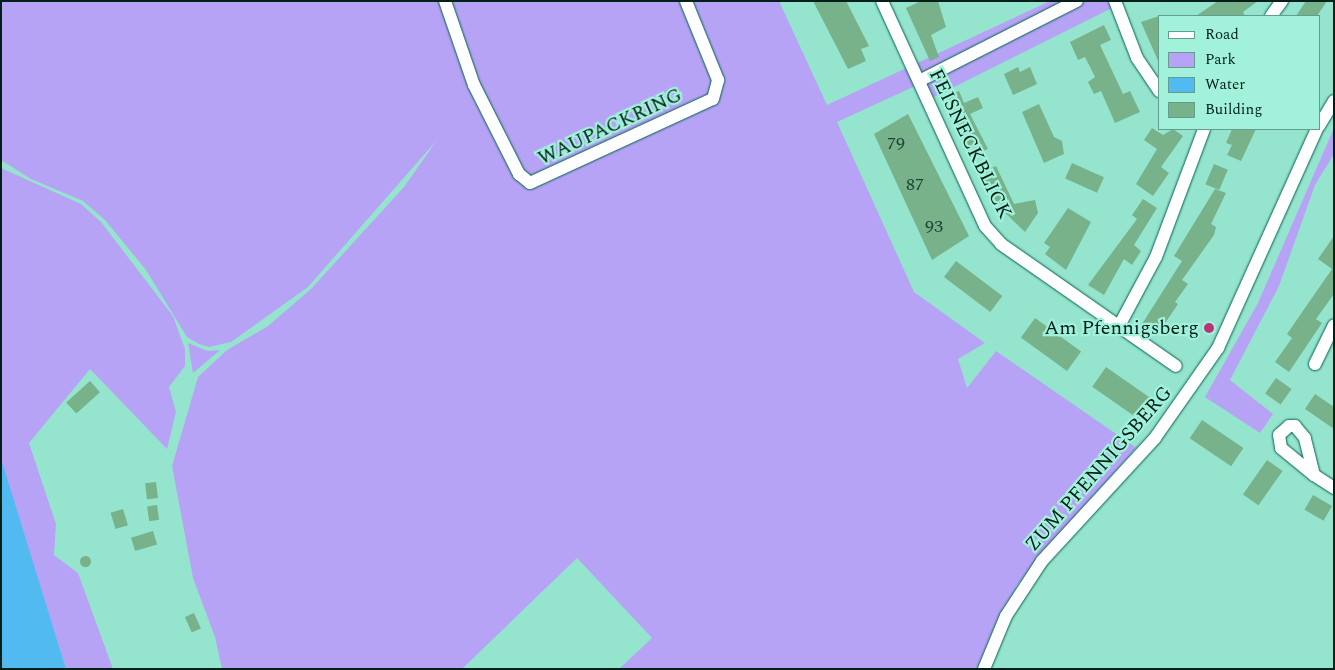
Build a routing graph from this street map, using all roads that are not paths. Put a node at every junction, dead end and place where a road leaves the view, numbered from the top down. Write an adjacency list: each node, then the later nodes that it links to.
1 (445, 1): 2 (street, WAUPACKRING)
2 (686, 1)
3 (882, 1): 8 (street, FEISNECKBLICK)
4 (1077, 1): 8 (street)
5 (1115, 1): 9 (street)
6 (1282, 1): 7 (street)
7 (1272, 15)
8 (919, 81): 14 (street, FEISNECKBLICK)
9 (1158, 89)
10 (1334, 101): 11 (street, ZUM PFENNIGSBERG)
11 (1320, 125)
12 (1204, 130): 14 (street)
13 (1317, 130): 20 (street, ZUM PFENNIGSBERG)
14 (1119, 326): 17 (street, FEISNECKBLICK)
15 (1334, 326): 16 (street)
16 (1315, 364)
17 (1176, 366)
18 (1314, 475): 18 (street); 19 (street)
19 (1334, 488)
20 (984, 669)

